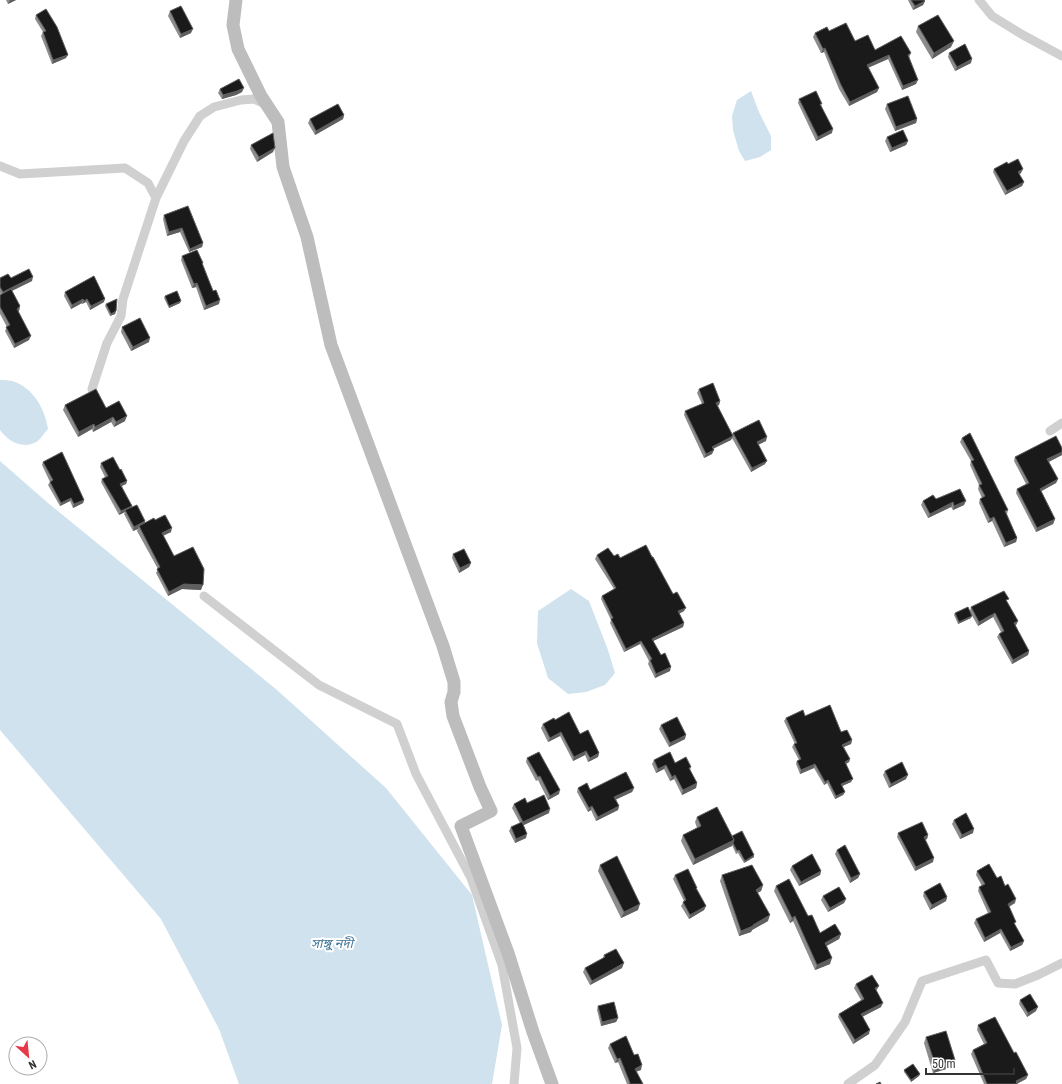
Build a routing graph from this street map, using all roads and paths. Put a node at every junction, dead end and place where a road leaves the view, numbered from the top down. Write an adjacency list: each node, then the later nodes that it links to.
1 (236, 0): 4 (main road)
2 (979, 0): 3 (street)
3 (1062, 56)
4 (268, 105): 6 (street); 13 (main road)
5 (0, 166): 6 (street)
6 (156, 198): 7 (street)
7 (92, 389)
8 (1062, 423): 9 (street)
9 (1050, 431)
10 (204, 596): 12 (street)
11 (1062, 963): 14 (street)
12 (514, 1084)
13 (552, 1084)
14 (848, 1084)

